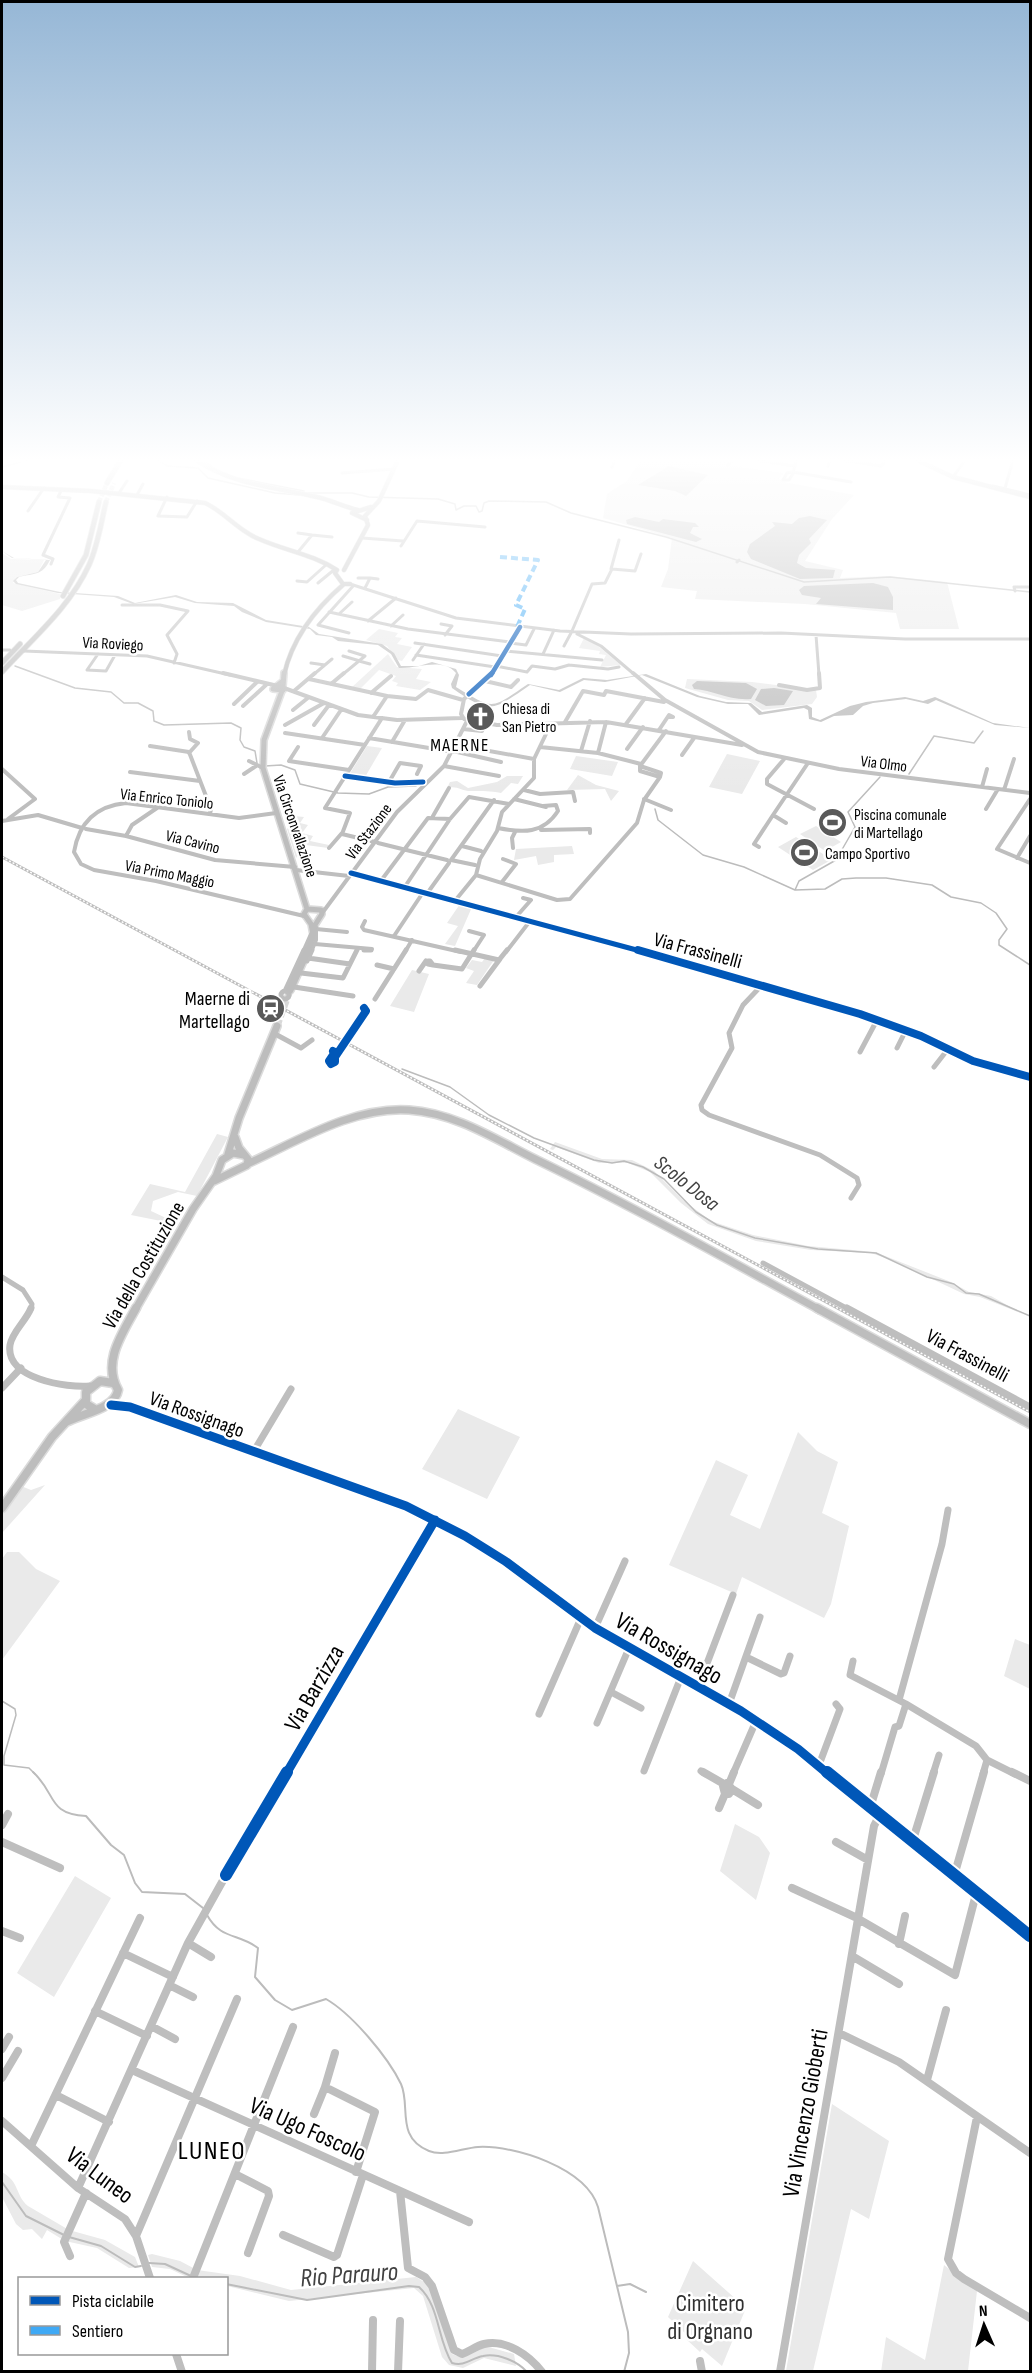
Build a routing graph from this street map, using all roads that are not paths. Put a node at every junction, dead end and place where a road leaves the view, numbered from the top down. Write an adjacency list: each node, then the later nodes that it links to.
1 (336, 570): 13 (main road)
2 (344, 570): 14 (main road)
3 (78, 571): 21 (highway)
4 (85, 571): 21 (highway)
5 (319, 571): 11 (street)
6 (335, 571): 12 (street)
7 (610, 571): 31 (street)
8 (358, 578): 9 (street)
9 (370, 578): 10 (street); 16 (street)
10 (378, 579)
11 (297, 581)
12 (318, 583)
13 (344, 584): 14 (main road); 79 (main road, Via Circonvallazione)
14 (352, 584): 16 (street); 22 (street)
15 (1030, 587): 17 (street)
16 (365, 588): 18 (street)
17 (1015, 590)
18 (396, 598): 25 (street); 28 (street)
19 (352, 602): 23 (street)
20 (122, 605): 61 (street, Via Roviego)
21 (58, 606): 60 (highway); 70 (highway)
22 (329, 612): 23 (street); 33 (street)
23 (339, 614): 25 (street)
24 (403, 615): 27 (street)
25 (368, 621): 27 (street)
26 (441, 624): 35 (street)
27 (391, 626): 35 (street)
28 (520, 627): 29 (street); 40 (street)
29 (534, 629): 30 (street); 40 (street)
30 (554, 630): 31 (street); 48 (street)
31 (571, 632): 32 (street); 37 (street); 54 (street)
32 (587, 632): 34 (street); 37 (street)
33 (348, 633)
34 (592, 633): 36 (street); 37 (street)
35 (446, 635): 40 (street)
36 (816, 635): 38 (street); 78 (street)
37 (582, 636): 86 (street)
38 (1030, 639)
39 (416, 643): 41 (street)
40 (510, 643): 46 (street)
41 (424, 644): 47 (street); 50 (street)
42 (2, 650): 43 (street)
43 (10, 650)
44 (24, 651): 49 (street, Via Roviego)
45 (349, 651): 59 (street)
46 (505, 651): 53 (street); 54 (street)
47 (471, 652): 53 (street); 63 (street)
48 (543, 654)
49 (97, 655): 51 (street, Via Roviego); 51 (street)
50 (416, 655): 57 (street); 63 (street)
51 (115, 656): 61 (street, Via Roviego)
52 (343, 656): 59 (street)
53 (502, 656): 67 (street)
54 (560, 656): 55 (street)
55 (572, 658): 58 (street); 66 (street)
56 (332, 659): 65 (street)
57 (413, 660)
58 (602, 660)
59 (359, 661): 64 (street); 76 (street)
60 (2, 663)
61 (174, 663): 75 (street, Via Roviego)
62 (311, 663): 65 (street)
63 (466, 663): 67 (street); 68 (street)
64 (370, 664)
65 (325, 665): 72 (street)
66 (569, 665): 67 (street); 69 (street)
67 (495, 667): 74 (street)
68 (464, 668)
69 (620, 668)
70 (2, 672)
71 (391, 676): 80 (street)
72 (309, 679): 76 (street); 79 (street)
73 (518, 680): 74 (street)
74 (485, 681): 83 (street)
75 (257, 682): 77 (street, Via Roviego); 88 (street)
76 (331, 684): 80 (street)
77 (267, 685): 79 (street); 90 (street)
78 (780, 685)
79 (282, 688): 82 (street); 142 (main road, Via Circonvallazione)
80 (371, 693): 81 (street)
81 (387, 696): 83 (street); 94 (street)
82 (309, 697): 89 (street); 91 (street)
83 (466, 697): 97 (street, Via Stazione)
84 (645, 698): 85 (street); 101 (street); 105 (street)
85 (660, 700): 86 (street); 87 (street)
86 (665, 700): 87 (street)
87 (670, 703): 114 (street)
88 (234, 704)
89 (326, 704): 92 (street); 106 (street); 107 (street)
90 (243, 706)
91 (293, 710)
92 (341, 710): 94 (street); 115 (street)
93 (416, 713): 99 (street)
94 (373, 717): 96 (street)
95 (668, 717): 110 (street)
96 (382, 718): 98 (street); 116 (street)
97 (463, 719): 99 (street); 103 (street, Via Olmo); 109 (street, Via Stazione)
98 (405, 720): 99 (street); 119 (street)
99 (413, 720)
100 (591, 721): 101 (street, Via Olmo); 102 (street, Via Olmo); 130 (street)
101 (565, 722): 104 (street, Via Olmo)
102 (606, 722): 105 (street, Via Olmo); 132 (street)
103 (484, 723): 104 (street, Via Olmo); 109 (street)
104 (544, 723): 127 (street)
105 (626, 724): 108 (street, Via Olmo)
106 (285, 725)
107 (314, 725)
108 (643, 727): 110 (street, Via Olmo); 128 (street)
109 (463, 729): 123 (street, Via Stazione)
110 (658, 730): 111 (street, Via Olmo)
111 (666, 731): 117 (street, Via Olmo); 140 (street)
112 (189, 732): 131 (street)
113 (285, 733): 115 (street)
114 (723, 733): 118 (street); 120 (street)
115 (322, 738): 122 (street)
116 (369, 738): 119 (street); 122 (street)
117 (694, 738): 120 (street, Via Olmo); 133 (street)
118 (735, 740): 120 (street, Via Olmo); 121 (street, Via Olmo); 124 (street, Via Olmo)
119 (392, 742): 129 (street)
120 (714, 742): 121 (street, Via Olmo)
121 (724, 744): 124 (street, Via Olmo)
122 (365, 745): 146 (street)
123 (456, 745): 129 (street, Via Stazione); 135 (street)
124 (744, 745): 134 (street, Via Olmo)
125 (150, 746): 131 (street)
126 (297, 747): 146 (street)
127 (540, 747): 130 (street); 135 (street)
128 (627, 749)
129 (453, 752): 138 (street); 143 (street, Via Stazione)
130 (581, 752): 132 (street)
131 (189, 753): 153 (street)
132 (598, 753): 140 (street)
133 (682, 755)
134 (785, 758): 139 (street, Via Olmo); 161 (street)
135 (534, 759): 159 (street)
136 (1014, 759): 160 (street)
137 (249, 761): 141 (street)
138 (501, 762)
139 (808, 763): 156 (street, Via Olmo); 161 (street)
140 (640, 765): 152 (street)
141 (256, 766): 142 (street); 148 (street)
142 (263, 766): 175 (main road, Via Circonvallazione)
143 (444, 766): 151 (street); 155 (street, Via Stazione)
144 (2, 769): 181 (street, Via Cavino)
145 (987, 769): 156 (street)
146 (349, 770): 150 (street)
147 (130, 772): 153 (street)
148 (244, 774)
149 (417, 774): 154 (street)
150 (345, 776): 154 (street); 187 (street)
151 (499, 776)
152 (660, 777): 166 (street)
153 (200, 781): 176 (street)
154 (389, 782): 155 (street)
155 (426, 783): 191 (street, Via Stazione)
156 (982, 787): 158 (street, Via Olmo)
157 (449, 788): 179 (street)
158 (998, 789): 160 (street, Via Olmo); 172 (street)
159 (524, 790): 163 (street); 167 (street)
160 (1004, 790): 162 (street, Via Olmo)
161 (787, 793): 171 (street); 177 (street)
162 (1030, 794)
163 (514, 799): 168 (street); 186 (street)
164 (1030, 799): 199 (street)
165 (494, 800): 168 (street); 180 (street); 192 (street)
166 (644, 800): 173 (street); 208 (street)
167 (574, 801)
168 (509, 804): 184 (street)
169 (147, 806): 170 (street, Via Enrico Toniolo); 174 (street); 183 (street, Via Enrico Toniolo)
170 (158, 807): 174 (street); 176 (street, Via Enrico Toniolo)
171 (814, 809)
172 (986, 809)
173 (671, 810)
174 (148, 812): 189 (street)
175 (276, 813): 178 (street, Via Enrico Toniolo); 178 (street, Via Enrico Toniolo); 204 (main road, Via Circonvallazione)
176 (207, 814): 178 (street, Via Enrico Toniolo)
177 (773, 815): 182 (street); 193 (street)
178 (260, 816)
179 (433, 816): 180 (street); 196 (street)
180 (450, 819): 198 (street)
181 (4, 821): 183 (street, Via Cavino)
182 (786, 824)
183 (84, 828): 189 (street, Via Cavino); 215 (street, Via Primo Maggio)
184 (498, 828): 185 (street); 206 (street)
185 (515, 832): 186 (street); 195 (street)
186 (543, 832): 188 (street)
187 (342, 833): 191 (street); 194 (street)
188 (590, 833)
189 (126, 836): 204 (street, Via Cavino)
190 (1030, 836): 199 (street)
191 (375, 842): 196 (street); 205 (street, Via Stazione)
192 (462, 846): 197 (street); 201 (street)
193 (759, 847)
194 (329, 848)
195 (513, 848)
196 (405, 850): 198 (street); 207 (street)
197 (482, 851)
198 (428, 855): 201 (street); 209 (street)
199 (1017, 858): 202 (street)
200 (503, 859): 208 (street)
201 (449, 861): 203 (street); 211 (street)
202 (1030, 863)
203 (475, 865)
204 (296, 869): 205 (street, Via Cavino); 210 (main road, Via Circonvallazione)
205 (350, 875): 207 (street, Via Frassinelli); 214 (street, Via Stazione)
206 (476, 875): 208 (street); 213 (street)
207 (380, 882): 209 (street, Via Frassinelli)
208 (502, 882)
209 (404, 888): 211 (street, Via Frassinelli)
210 (305, 894): 214 (main road, Via Circonvallazione); 215 (main road, Via Circonvallazione)
211 (424, 894): 213 (street, Via Frassinelli); 222 (street)
212 (523, 898): 216 (street)
213 (454, 902): 216 (street, Via Frassinelli)
214 (318, 913): 215 (main road); 215 (main road); 221 (main road)
215 (306, 914): 221 (main road, Via Circonvallazione)
216 (516, 917): 218 (street, Via Frassinelli)
217 (365, 921): 222 (street)
218 (530, 921): 229 (street); 235 (street, Via Frassinelli)
219 (469, 931): 227 (street)
220 (347, 932): 221 (street)
221 (313, 933): 224 (street); 237 (main road)
222 (394, 936): 223 (street)
223 (412, 940): 227 (street); 232 (street)
224 (315, 944): 225 (street); 228 (street)
225 (357, 950): 226 (street); 230 (street)
226 (364, 951)
227 (474, 954): 229 (street); 233 (street)
228 (308, 958): 230 (street); 234 (street)
229 (500, 959): 236 (street)
230 (350, 964): 234 (street)
231 (376, 965): 232 (street)
232 (394, 969): 239 (street)
233 (419, 971)
234 (301, 973): 237 (street)
235 (762, 985): 240 (street, Via Frassinelli); 256 (street, Via Frassinelli)
236 (480, 986)
237 (290, 991): 238 (street)
238 (353, 996)
239 (375, 999)
240 (878, 1020): 242 (street, Via Frassinelli); 247 (street)
241 (277, 1026): 250 (main road)
242 (906, 1030): 245 (street); 246 (street, Via Frassinelli)
243 (277, 1035): 244 (street)
244 (312, 1040)
245 (897, 1048)
246 (948, 1049): 248 (street); 249 (street, Via Frassinelli)
247 (860, 1052)
248 (934, 1067)
249 (1030, 1077)
250 (234, 1135): 251 (main road); 252 (main road)
251 (228, 1154): 252 (main road); 253 (main road)
252 (246, 1159): 254 (main road); 273 (main road)
253 (221, 1164): 254 (main road); 255 (main road, Via della Costituzione)
254 (230, 1173): 255 (main road, Via della Costituzione)
255 (206, 1189): 259 (main road, Via della Costituzione)
256 (851, 1198)
257 (763, 1263): 270 (street, Via Frassinelli)
258 (2, 1277): 260 (street)
259 (112, 1358): 261 (main road, Via della Costituzione); 262 (main road, Via della Costituzione)
260 (21, 1368): 263 (street); 264 (street)
261 (113, 1383): 262 (main road); 266 (main road)
262 (93, 1384): 263 (street); 267 (main road)
263 (69, 1387): 267 (street)
264 (2, 1388)
265 (291, 1389): 274 (street, Via Rossignago)
266 (118, 1393): 268 (main road); 269 (street, Via Rossignago)
267 (84, 1399): 271 (main road); 272 (main road)
268 (111, 1405): 269 (street, Via Rossignago); 271 (main road)
269 (130, 1407): 274 (street, Via Rossignago)
270 (1030, 1407)
271 (96, 1410): 272 (main road)
272 (66, 1422): 275 (main road)
273 (1030, 1424)
274 (254, 1451): 280 (street, Via Rossignago)
275 (2, 1508)
276 (948, 1510): 289 (street)
277 (625, 1562): 281 (street, Via Rossignago)
278 (733, 1595): 287 (street)
279 (760, 1617): 284 (street, Via Rossignago)
280 (581, 1618): 281 (street, Via Rossignago); 293 (street)
281 (595, 1628): 282 (street, Via Rossignago)
282 (629, 1648): 286 (street, Via Rossignago); 288 (street, Via Rossignago)
283 (790, 1656): 284 (street, Via Rossignago)
284 (746, 1657): 290 (street, Via Rossignago)
285 (853, 1661): 289 (street)
286 (681, 1677): 287 (street, Via Rossignago); 299 (street, Via Rossignago)
287 (698, 1687): 290 (street, Via Rossignago)
288 (610, 1692): 292 (street); 295 (street, Via Rossignago)
289 (903, 1702): 297 (street); 305 (street)
290 (729, 1704): 294 (street, Via Rossignago)
291 (836, 1704): 298 (street)
292 (641, 1708)
293 (539, 1714)
294 (756, 1721): 298 (street, Via Rossignago); 302 (street)
295 (597, 1723)
296 (939, 1755): 311 (street)
297 (987, 1760): 301 (street); 315 (street)
298 (819, 1766): 305 (street, Via Rossignago)
299 (644, 1771)
300 (701, 1771): 302 (street)
301 (1030, 1781)
302 (728, 1788): 303 (street); 304 (street)
303 (758, 1805)
304 (719, 1808)
305 (870, 1808): 307 (street, Via Rossignago)
306 (8, 1814): 308 (street)
307 (879, 1816): 311 (street, Via Rossignago); 312 (street, Via Vincenzo Gioberti)
308 (2, 1825)
309 (2, 1842): 313 (street)
310 (836, 1842): 312 (street)
311 (912, 1843): 315 (street, Via Rossignago)
312 (868, 1860): 320 (street, Via Vincenzo Gioberti)
313 (60, 1868)
314 (226, 1875): 324 (street)
315 (954, 1876): 317 (street, Via Rossignago)
316 (792, 1888): 320 (street)
317 (976, 1894): 322 (street, Via Rossignago); 325 (street)
318 (905, 1916): 325 (street)
319 (140, 1918): 326 (street)
320 (858, 1920): 325 (street); 327 (street, Via Vincenzo Gioberti)
321 (2, 1931): 323 (street)
322 (1030, 1936)
323 (20, 1938)
324 (188, 1943): 328 (street); 329 (street)
325 (899, 1944)
326 (123, 1953): 329 (street); 334 (street)
327 (852, 1956): 330 (street); 337 (street, Via Vincenzo Gioberti)
328 (211, 1957)
329 (171, 1981): 331 (street); 335 (street)
330 (899, 1984)
331 (193, 1997)
332 (237, 1999): 349 (street)
333 (946, 2010): 346 (street)
334 (95, 2011): 338 (street); 348 (street)
335 (151, 2026): 338 (street); 340 (street)
336 (293, 2027): 354 (street)
337 (838, 2033): 346 (street); 378 (street, Via Vincenzo Gioberti)
338 (147, 2036): 344 (street)
339 (9, 2037): 341 (street)
340 (175, 2039)
341 (2, 2049)
342 (18, 2051): 345 (street)
343 (335, 2053): 347 (street)
344 (132, 2070): 349 (street, Via Ugo Foscolo); 353 (street)
345 (2, 2078)
346 (927, 2080): 351 (street)
347 (325, 2087): 350 (street); 358 (street)
348 (56, 2095): 353 (street); 355 (street)
349 (195, 2100): 354 (street, Via Ugo Foscolo); 363 (street)
350 (314, 2114)
351 (977, 2117): 356 (street); 368 (street)
352 (2, 2121): 355 (street, Via Luneo)
353 (109, 2122): 359 (street)
354 (254, 2127): 357 (street); 358 (street, Via Ugo Foscolo)
355 (31, 2146): 359 (street, Via Luneo)
356 (1030, 2153)
357 (235, 2174): 364 (street); 367 (street)
358 (359, 2174): 360 (street, Via Ugo Foscolo); 362 (street)
359 (82, 2190): 363 (street, Via Luneo); 365 (street)
360 (400, 2192): 361 (street, Via Ugo Foscolo); 376 (street)
361 (469, 2222)
362 (283, 2235)
363 (136, 2236): 366 (street, Via Luneo)
364 (249, 2253)
365 (70, 2256)
366 (149, 2274)
367 (194, 2275)
368 (1030, 2318)
369 (373, 2320): 374 (street)
370 (400, 2320): 375 (street)
371 (176, 2355): 373 (street)
372 (700, 2361): 377 (street)
373 (182, 2372)
374 (372, 2372)
375 (398, 2372)
376 (542, 2372)
377 (702, 2372)
378 (780, 2372)

